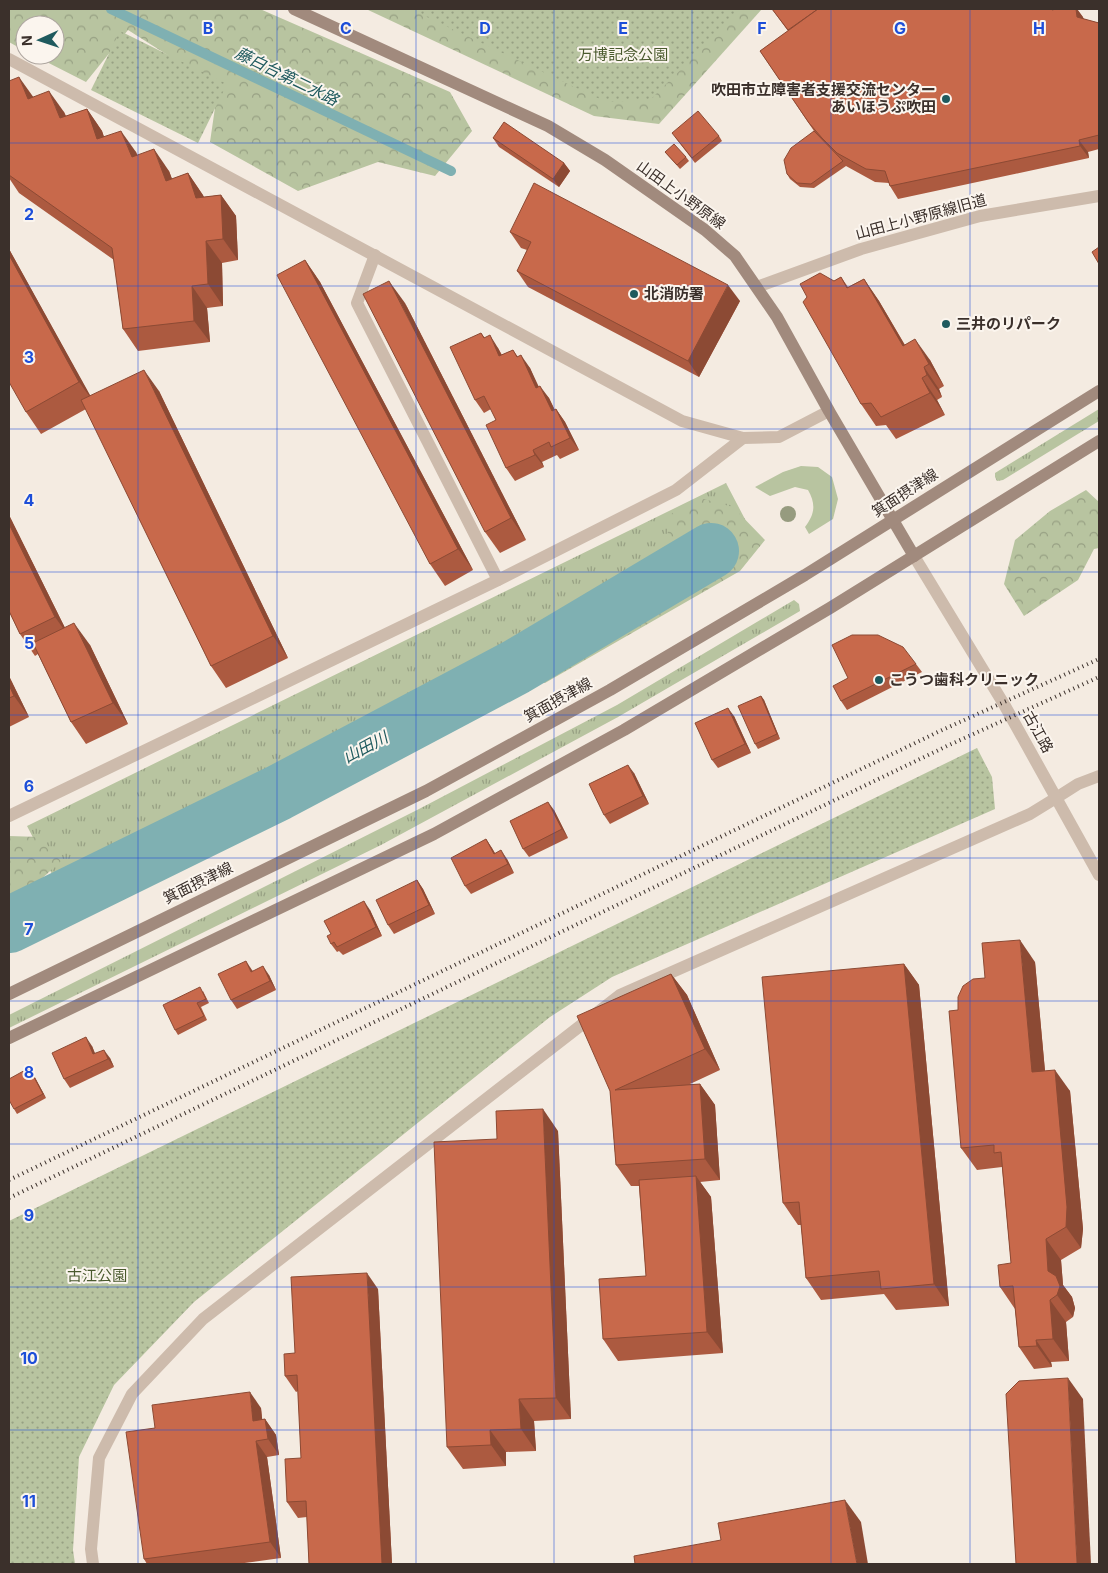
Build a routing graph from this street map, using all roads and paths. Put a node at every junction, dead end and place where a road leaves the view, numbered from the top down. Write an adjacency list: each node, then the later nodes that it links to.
1 (294, 9): 5 (main road, 山田上小野原線)
2 (9, 59): 4 (street)
3 (1099, 196): 5 (street, 山田上小野原線旧道)
4 (376, 256): 8 (street); 12 (street)
5 (757, 287): 7 (main road, 山田上小野原線)
6 (1099, 391): 10 (main road, 箕面摂津線)
7 (828, 411): 8 (street); 10 (main road, 山田上小野原線)
8 (743, 438): 12 (street)
9 (1099, 441): 11 (main road)
10 (893, 521): 11 (main road, 山田上小野原線); 17 (main road, 箕面摂津線)
11 (914, 556): 14 (street, 古江路); 18 (main road)
12 (498, 580): 15 (street)
13 (1099, 776): 14 (street)
14 (1056, 798): 16 (street, 古江路); 19 (street)
15 (9, 816)
16 (1099, 875)
17 (9, 994)
18 (9, 1038)
19 (93, 1564)

